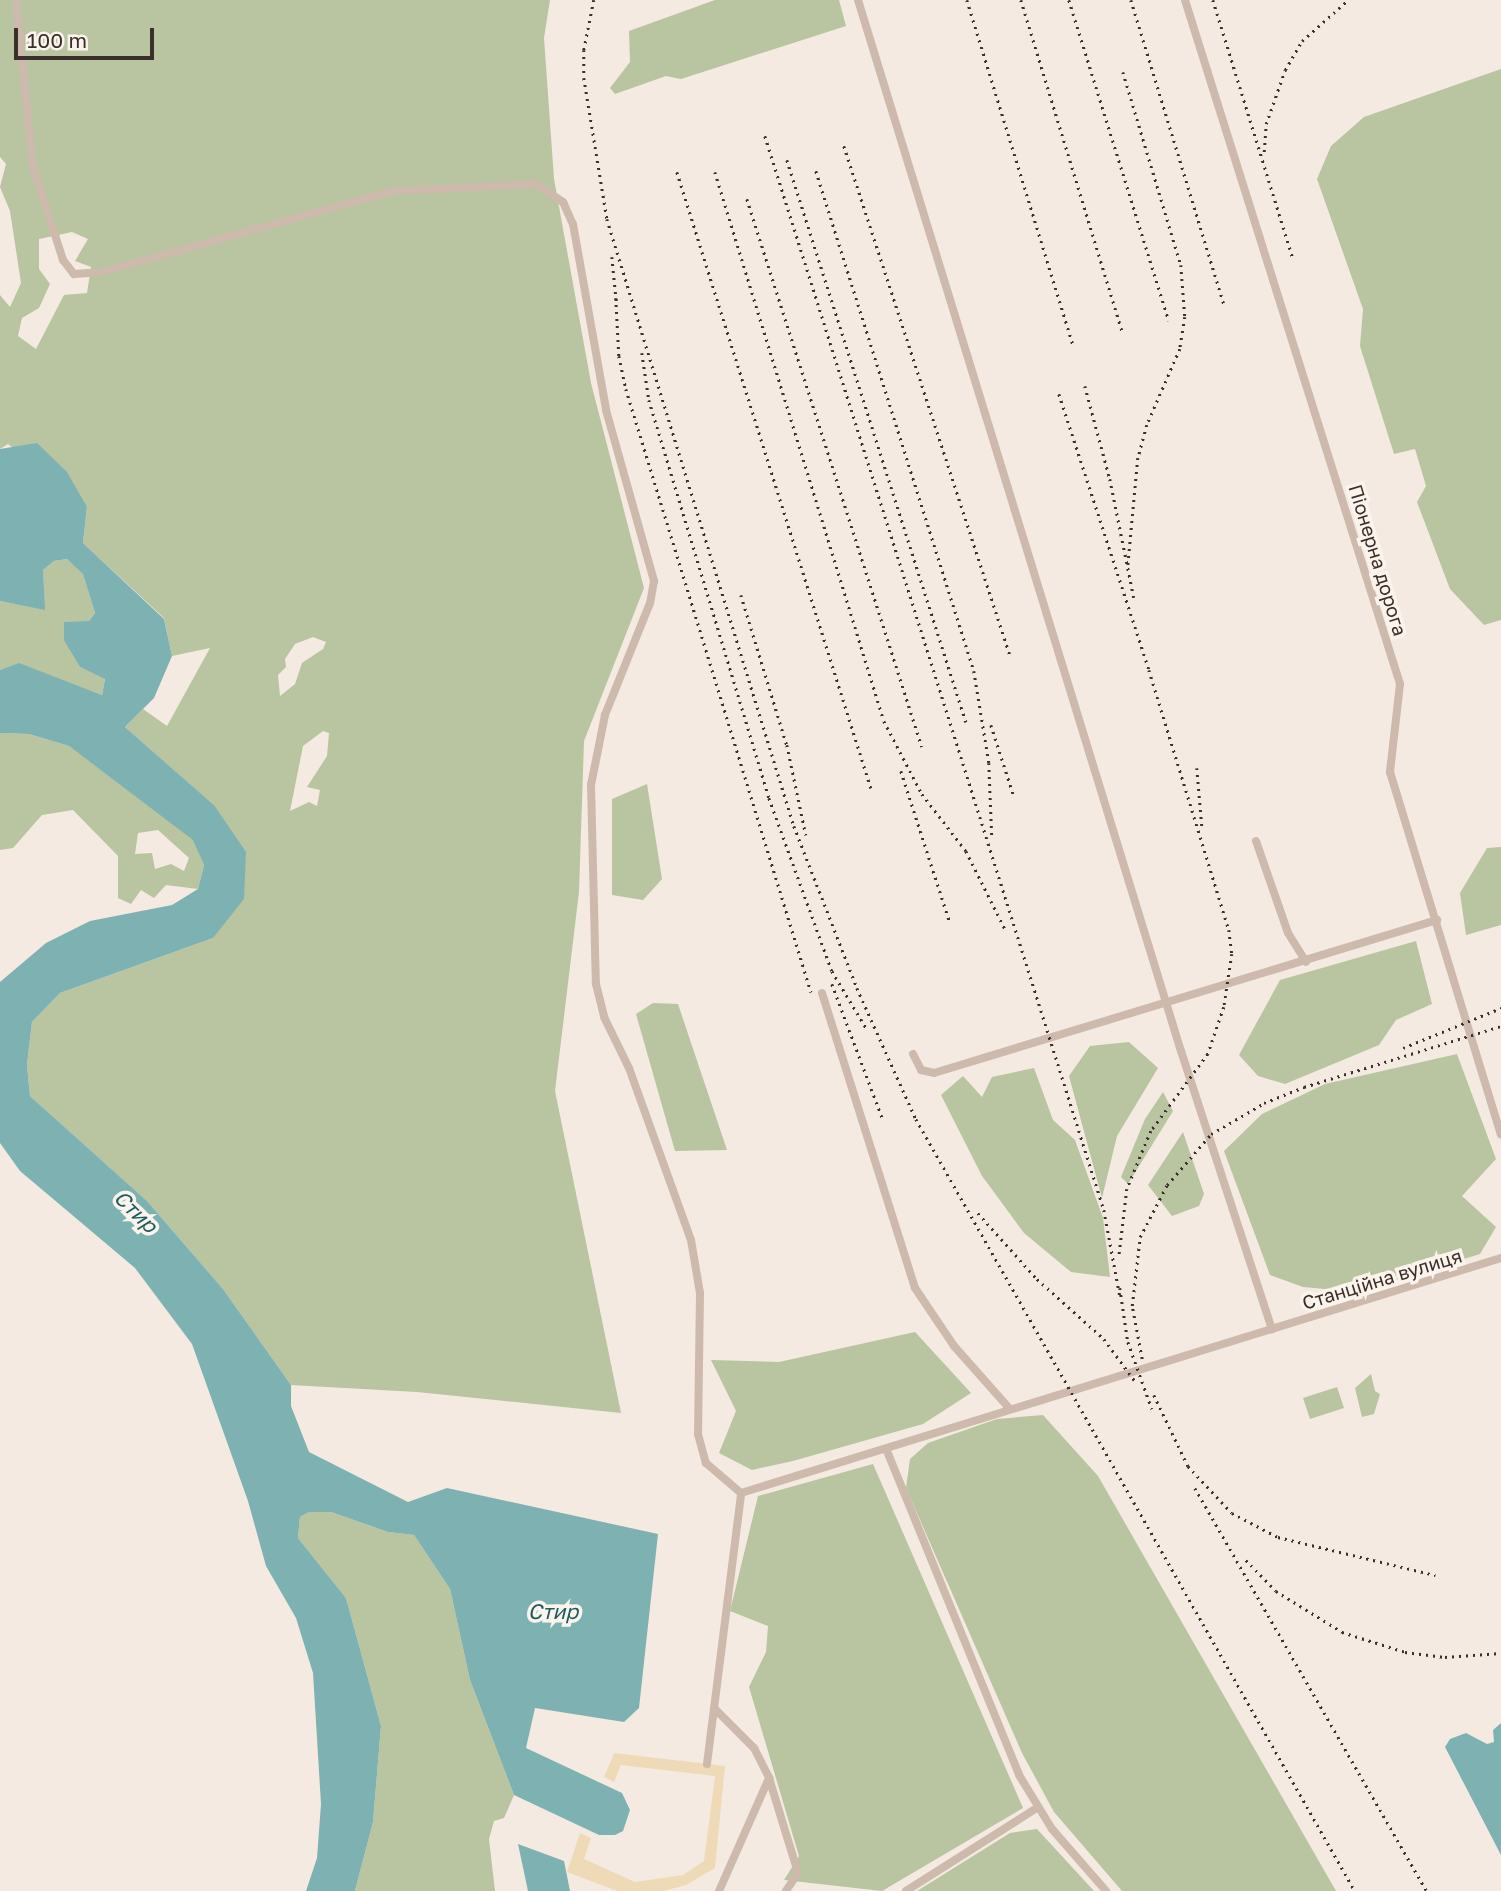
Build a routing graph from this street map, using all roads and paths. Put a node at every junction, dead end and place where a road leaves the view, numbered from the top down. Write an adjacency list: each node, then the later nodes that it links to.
1 (16, 0): 15 (street)
2 (858, 0): 8 (street)
3 (1185, 0): 5 (street, Піонерна дорога)
4 (1256, 841): 6 (street)
5 (1437, 920): 6 (street); 10 (street, Піонерна дорога)
6 (1306, 962): 8 (street)
7 (822, 993): 13 (street)
8 (1167, 1003): 9 (street); 12 (street)
9 (913, 1054)
10 (1501, 1134)
11 (1501, 1258): 12 (street, Станційна вулиця)
12 (1272, 1329): 13 (street, Станційна вулиця)
13 (1009, 1408): 14 (street, Станційна вулиця)
14 (887, 1451): 15 (street, Станційна вулиця); 19 (street)
15 (741, 1493): 16 (street)
16 (714, 1708): 17 (street); 18 (street)
17 (707, 1764)
18 (769, 1778): 20 (street); 21 (street)
19 (1037, 1808): 22 (street); 23 (street)
20 (719, 1891)
21 (786, 1891)
22 (906, 1891)
23 (1106, 1891)

